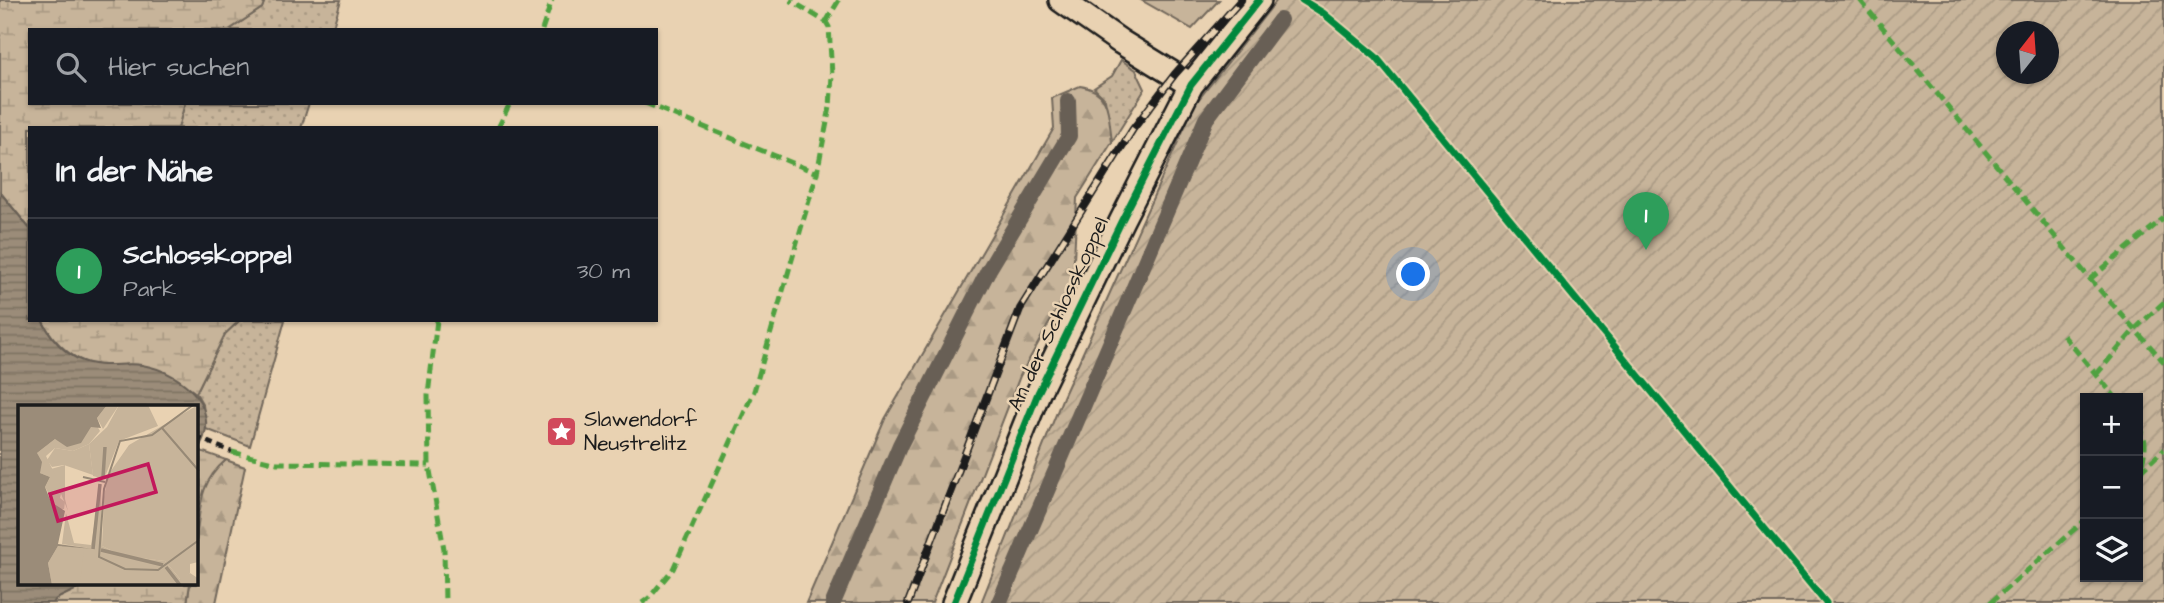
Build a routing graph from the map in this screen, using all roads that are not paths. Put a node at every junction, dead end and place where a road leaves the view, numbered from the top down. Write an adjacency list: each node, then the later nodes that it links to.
1 (1061, 0): 3 (lane)
2 (1259, 0): 3 (lane, An der Schlosskoppel)
3 (1191, 85): 4 (lane, An der Schlosskoppel)
4 (954, 603)

